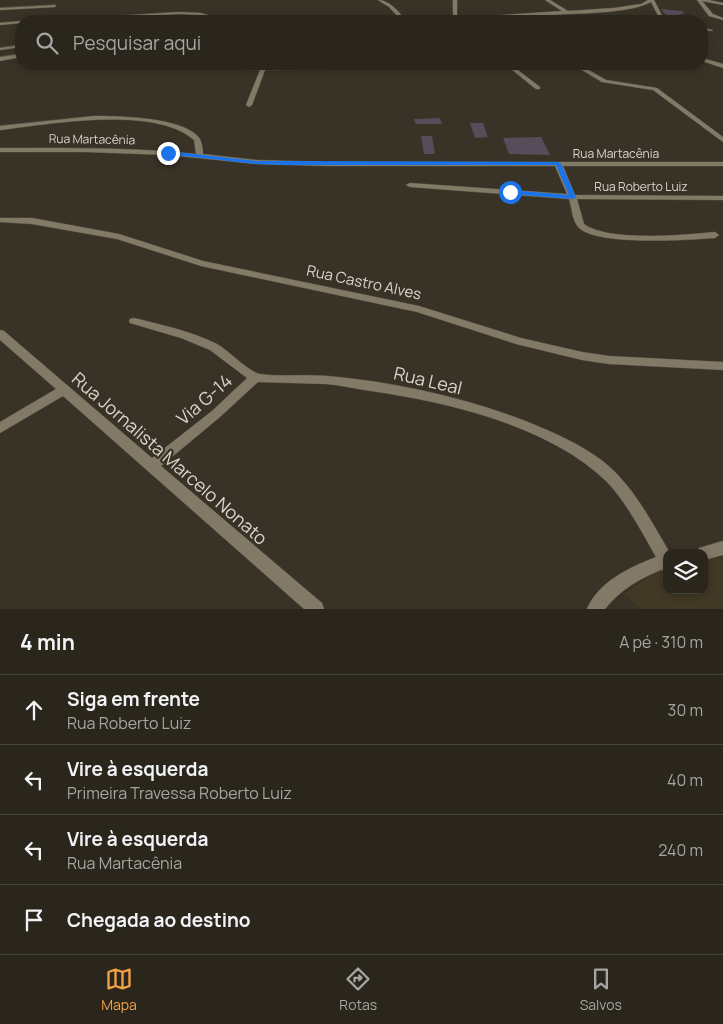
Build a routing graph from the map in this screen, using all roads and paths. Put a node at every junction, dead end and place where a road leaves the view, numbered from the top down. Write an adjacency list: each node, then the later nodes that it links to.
1 (380, 0): 15 (street)
2 (455, 0): 16 (street)
3 (547, 0): 11 (street)
4 (651, 0): 11 (street); 18 (street)
5 (699, 0): 19 (street)
6 (703, 0): 7 (street)
7 (723, 4)
8 (55, 6): 10 (street)
9 (0, 9): 10 (street)
10 (8, 9): 21 (street)
11 (568, 13): 12 (street)
12 (548, 14): 17 (street)
13 (143, 15): 14 (street)
14 (204, 15)
15 (398, 15)
16 (455, 15)
17 (532, 15)
18 (660, 15)
19 (723, 19)
20 (15, 23): 21 (street)
21 (2, 24)
22 (708, 30): 23 (street)
23 (711, 30)
24 (15, 47): 25 (street)
25 (0, 49)
26 (15, 57): 27 (street)
27 (0, 59)
28 (708, 61): 29 (street)
29 (723, 66)
30 (263, 70): 34 (street)
31 (515, 70): 33 (street)
32 (585, 70): 36 (street)
33 (538, 88)
34 (249, 105)
35 (0, 128): 38 (street)
36 (723, 140)
37 (0, 150): 38 (street, Rua Martacênia)
38 (200, 155): 39 (street, Rua Martacênia)
39 (558, 164): 40 (street, Rua Martacênia); 42 (street)
40 (723, 164)
41 (410, 185): 42 (street, Rua Roberto Luiz)
42 (573, 197): 43 (street, Rua Roberto Luiz); 45 (street)
43 (723, 198)
44 (0, 220): 48 (street, Rua Castro Alves)
45 (715, 235)
46 (134, 321): 49 (street)
47 (0, 334): 50 (street, Rua Jornalista Marcelo Nonato)
48 (723, 366)
49 (255, 378): 52 (street, Via G-14); 55 (street, Rua Leal)
50 (64, 390): 51 (street); 52 (street, Rua Jornalista Marcelo Nonato)
51 (0, 428)
52 (152, 466): 57 (street, Rua Jornalista Marcelo Nonato)
53 (723, 548): 54 (street)
54 (708, 552)
55 (663, 556)
56 (663, 562): 58 (street)
57 (316, 609)
58 (595, 609)

